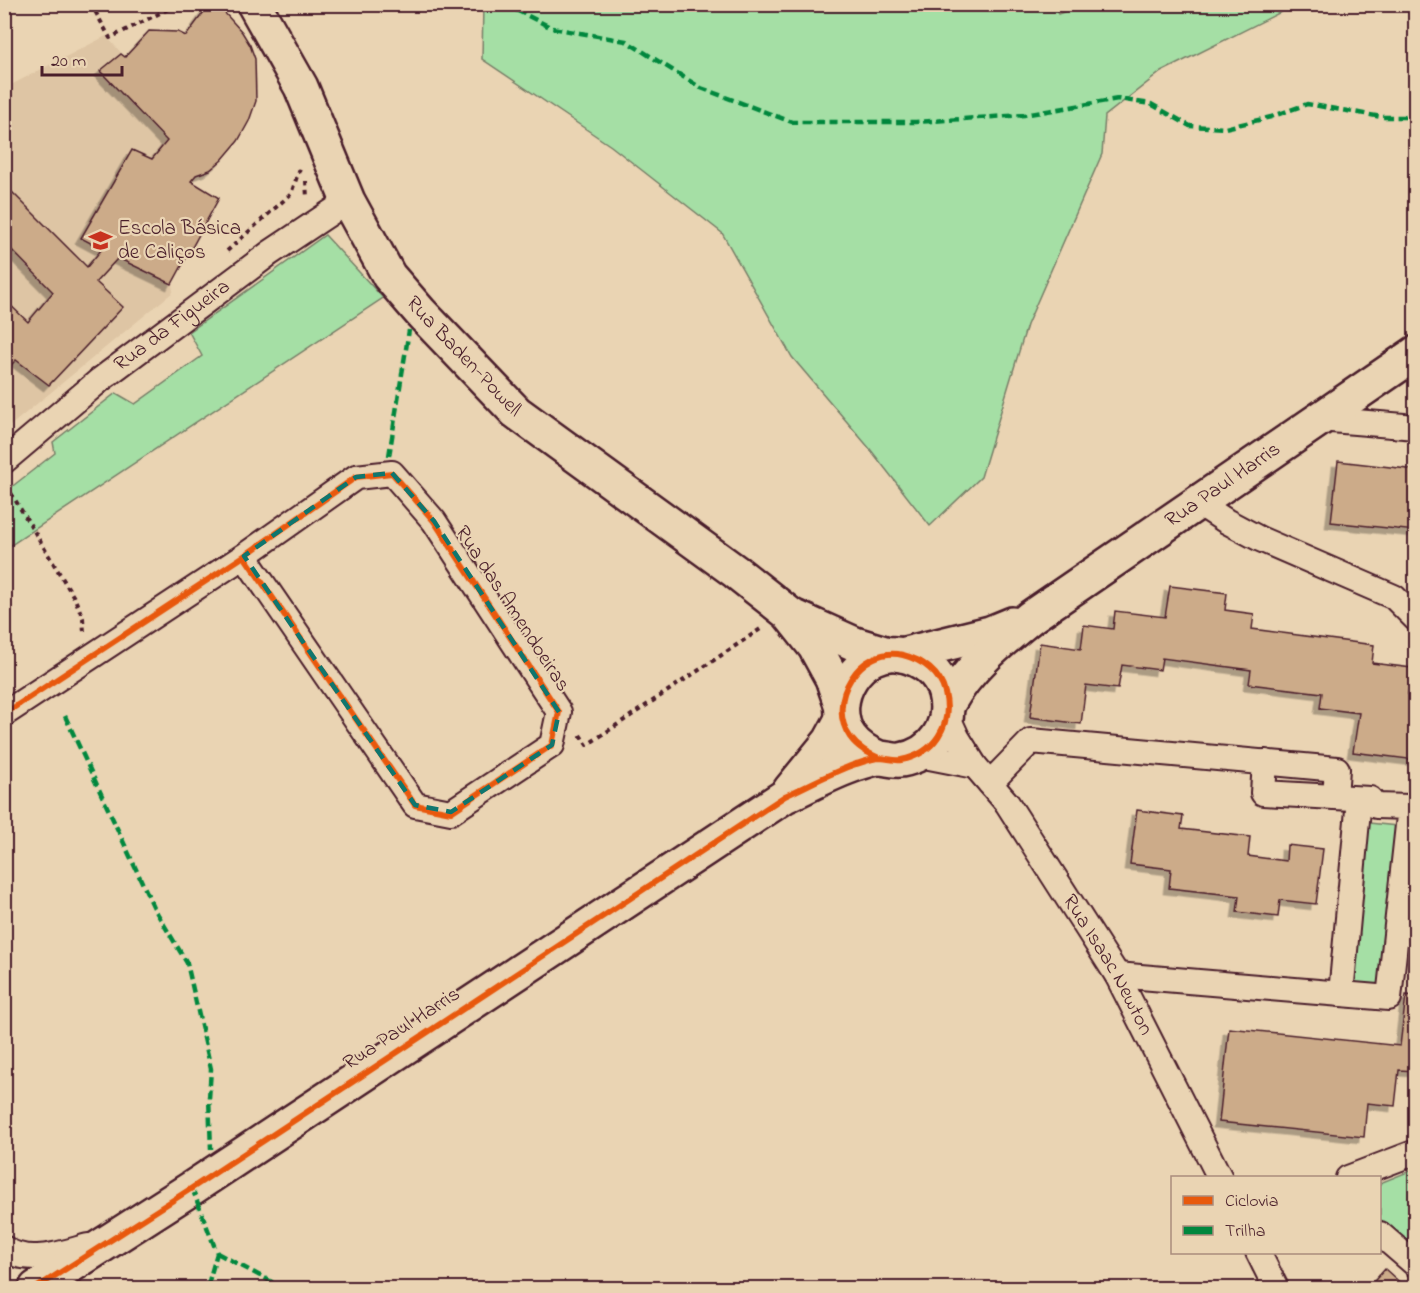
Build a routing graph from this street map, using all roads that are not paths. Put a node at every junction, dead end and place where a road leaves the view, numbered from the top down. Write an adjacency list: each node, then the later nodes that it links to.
1 (254, 4): 2 (street, Rua Baden-Powell)
2 (348, 201): 6 (street, Rua da Figueira); 10 (street, Rua Baden-Powell)
3 (1416, 353): 4 (street, Rua Paul Harris)
4 (1319, 419): 5 (street); 7 (street, Rua Paul Harris)
5 (1416, 427)
6 (4, 461)
7 (1197, 502): 9 (street, Rua Paul Harris); 11 (street)
8 (244, 556): 8 (street, Rua das Amendoeiras); 15 (street, Rua das Amendoeiras)
9 (1031, 617): 12 (street, Rua Paul Harris); 13 (street, Rua Paul Harris)
10 (778, 619): 12 (street); 14 (street)
11 (1416, 619)
12 (895, 655): 13 (street); 14 (street)
13 (947, 710): 16 (street); 18 (street, Rua Isaac Newton)
14 (842, 712): 17 (street); 19 (street)
15 (4, 714)
16 (919, 755): 17 (street); 18 (street)
17 (879, 758): 19 (street)
18 (983, 775): 20 (street); 22 (street, Rua Isaac Newton)
19 (786, 796): 28 (street, Rua Paul Harris)
20 (1347, 798): 21 (street); 23 (street)
21 (1408, 904): 23 (street)
22 (1117, 975): 23 (street); 25 (street, Rua Isaac Newton)
23 (1341, 994)
24 (1416, 1152): 26 (street)
25 (1219, 1176)
26 (1353, 1176)
27 (1381, 1235): 31 (street)
28 (109, 1241): 29 (street); 32 (street, Rua Paul Harris)
29 (4, 1248)
30 (1259, 1254): 33 (street)
31 (1416, 1265)
32 (36, 1288)
33 (1276, 1288)

